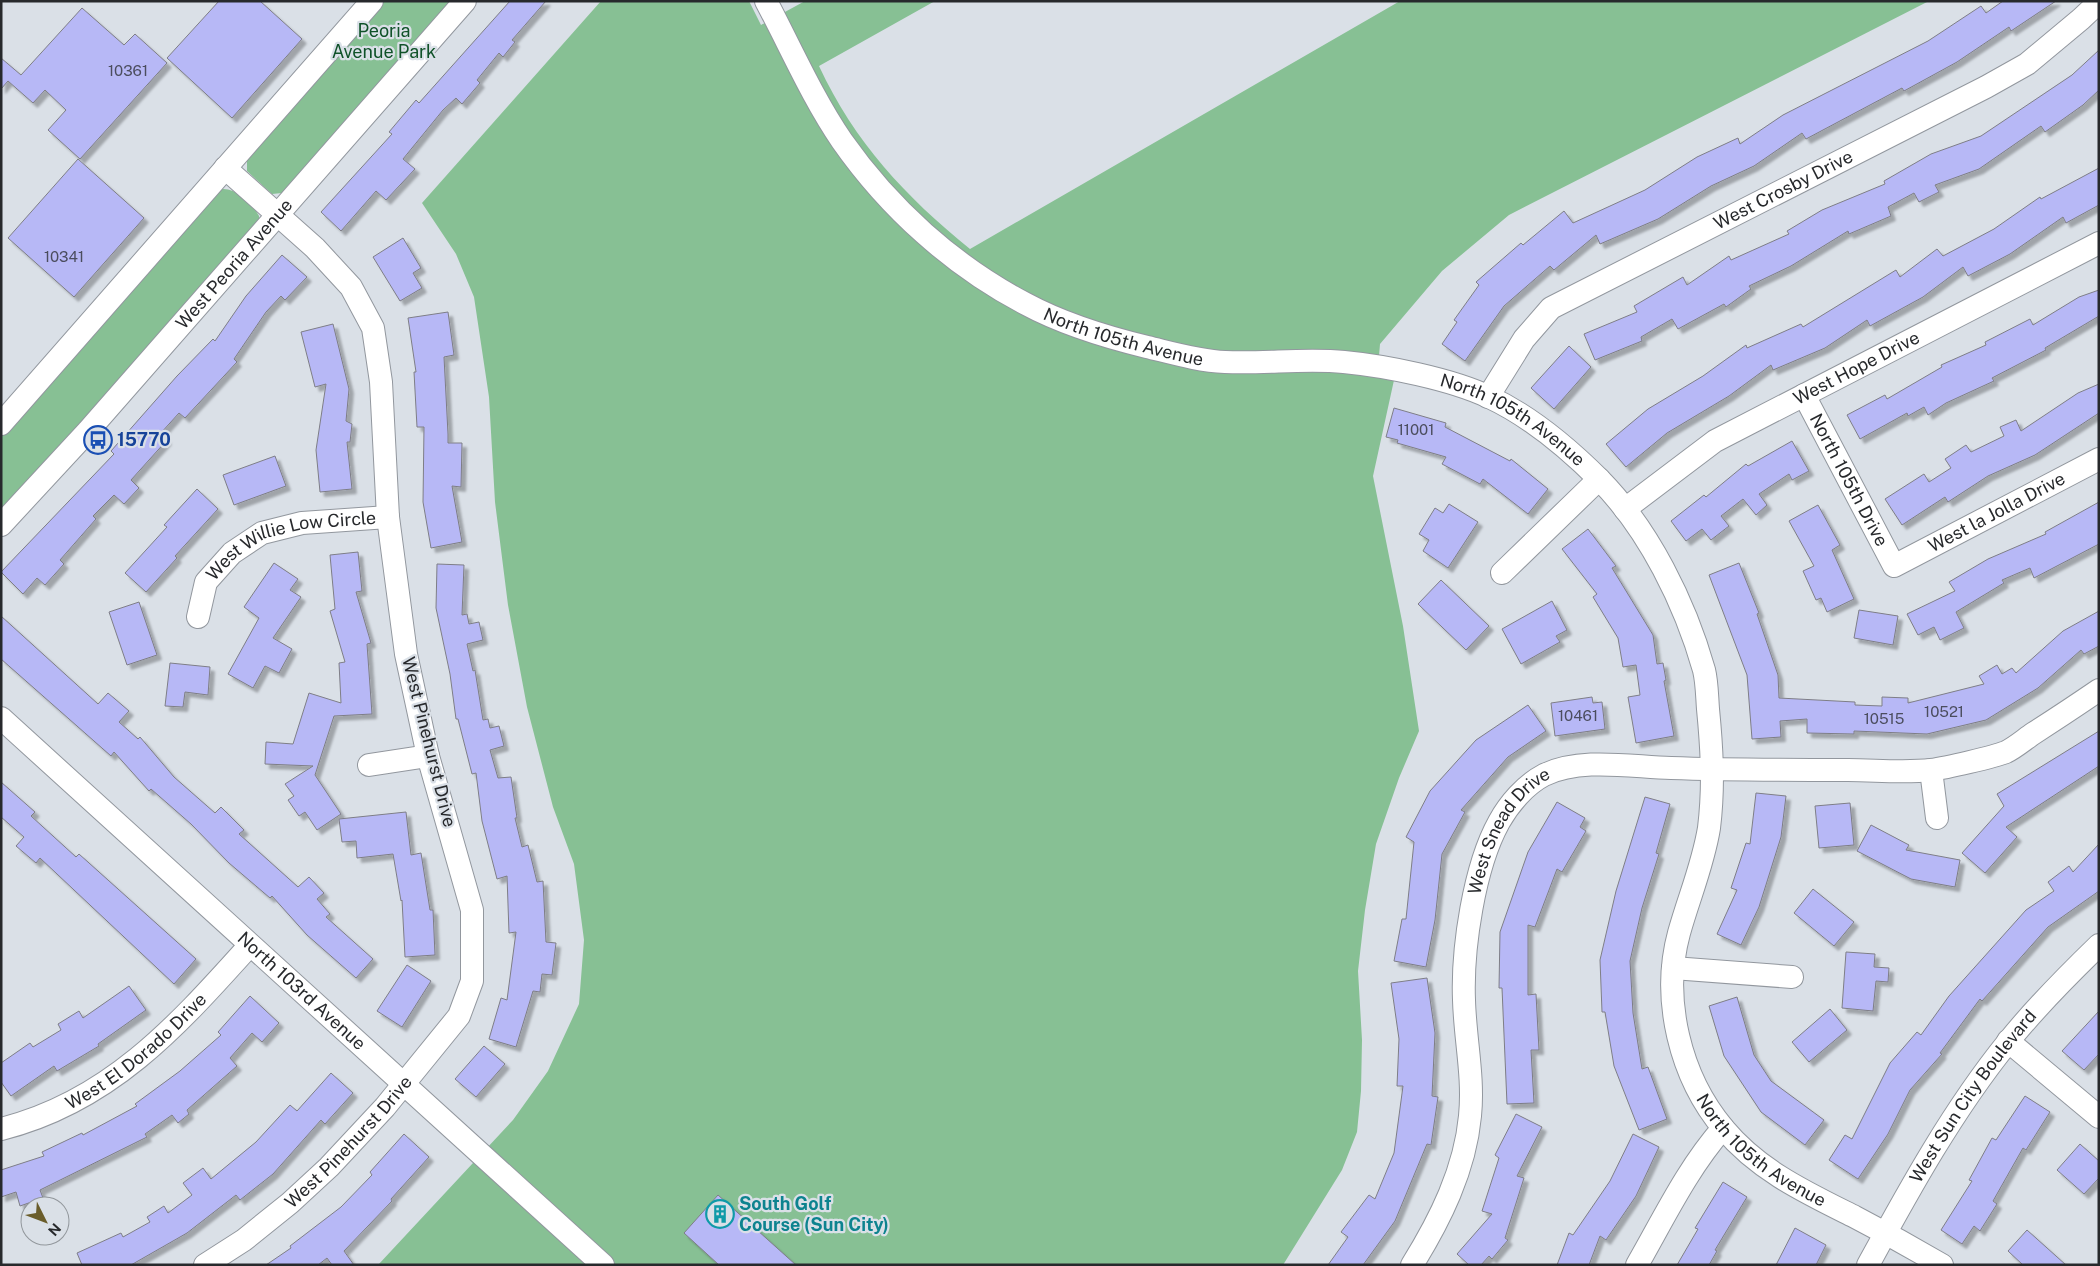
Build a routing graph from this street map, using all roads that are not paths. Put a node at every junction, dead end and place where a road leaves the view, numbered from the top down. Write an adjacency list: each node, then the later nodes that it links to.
1 (372, 1): 5 (street)
2 (465, 1): 6 (street, West Peoria Avenue)
3 (766, 1): 9 (street, North 105th Avenue)
4 (2099, 2): 9 (street, West Crosby Drive)
5 (225, 168): 6 (street, West Pinehurst Drive); 10 (street)
6 (277, 214): 14 (street, West Pinehurst Drive); 15 (street, West Peoria Avenue)
7 (2099, 244): 8 (street, West Hope Drive)
8 (1804, 395): 13 (street, West Hope Drive); 16 (street, North 105th Drive)
9 (1488, 397): 12 (street, North 105th Avenue)
10 (1, 424)
11 (2099, 459): 16 (street, West la Jolla Drive)
12 (1599, 479): 13 (street, North 105th Avenue); 17 (street, North 105th Avenue)
13 (1625, 509): 23 (street, North 105th Avenue)
14 (388, 517): 18 (street, West Willie Low Circle); 21 (street, West Pinehurst Drive)
15 (1, 525)
16 (1894, 566)
17 (1502, 573)
18 (198, 618)
19 (2099, 690): 24 (street, West Snead Drive)
20 (1, 718): 26 (street, North 103rd Avenue)
21 (428, 756): 22 (street); 31 (street, West Pinehurst Drive)
22 (369, 765)
23 (1714, 769): 24 (street, West Snead Drive); 28 (street, North 105th Avenue); 38 (street, West Snead Drive)
24 (1931, 770): 25 (street)
25 (1937, 818)
26 (250, 945): 31 (street, North 103rd Avenue); 34 (street, West El Dorado Drive)
27 (2099, 945): 30 (street, West Sun City Boulevard)
28 (1673, 968): 29 (street); 33 (street, North 105th Avenue)
29 (1792, 978)
30 (2008, 1041): 32 (street); 35 (street, West Sun City Boulevard)
31 (404, 1084): 36 (street, West Pinehurst Drive); 37 (street, North 103rd Avenue)
32 (2099, 1117)
33 (1723, 1128): 35 (street, North 105th Avenue); 39 (street)
34 (1, 1129)
35 (1886, 1233): 40 (street, West Sun City Boulevard); 41 (street, North 105th Avenue)
36 (205, 1265)
37 (603, 1265)
38 (1412, 1265)
39 (1637, 1265)
40 (1868, 1265)
41 (1942, 1265)

